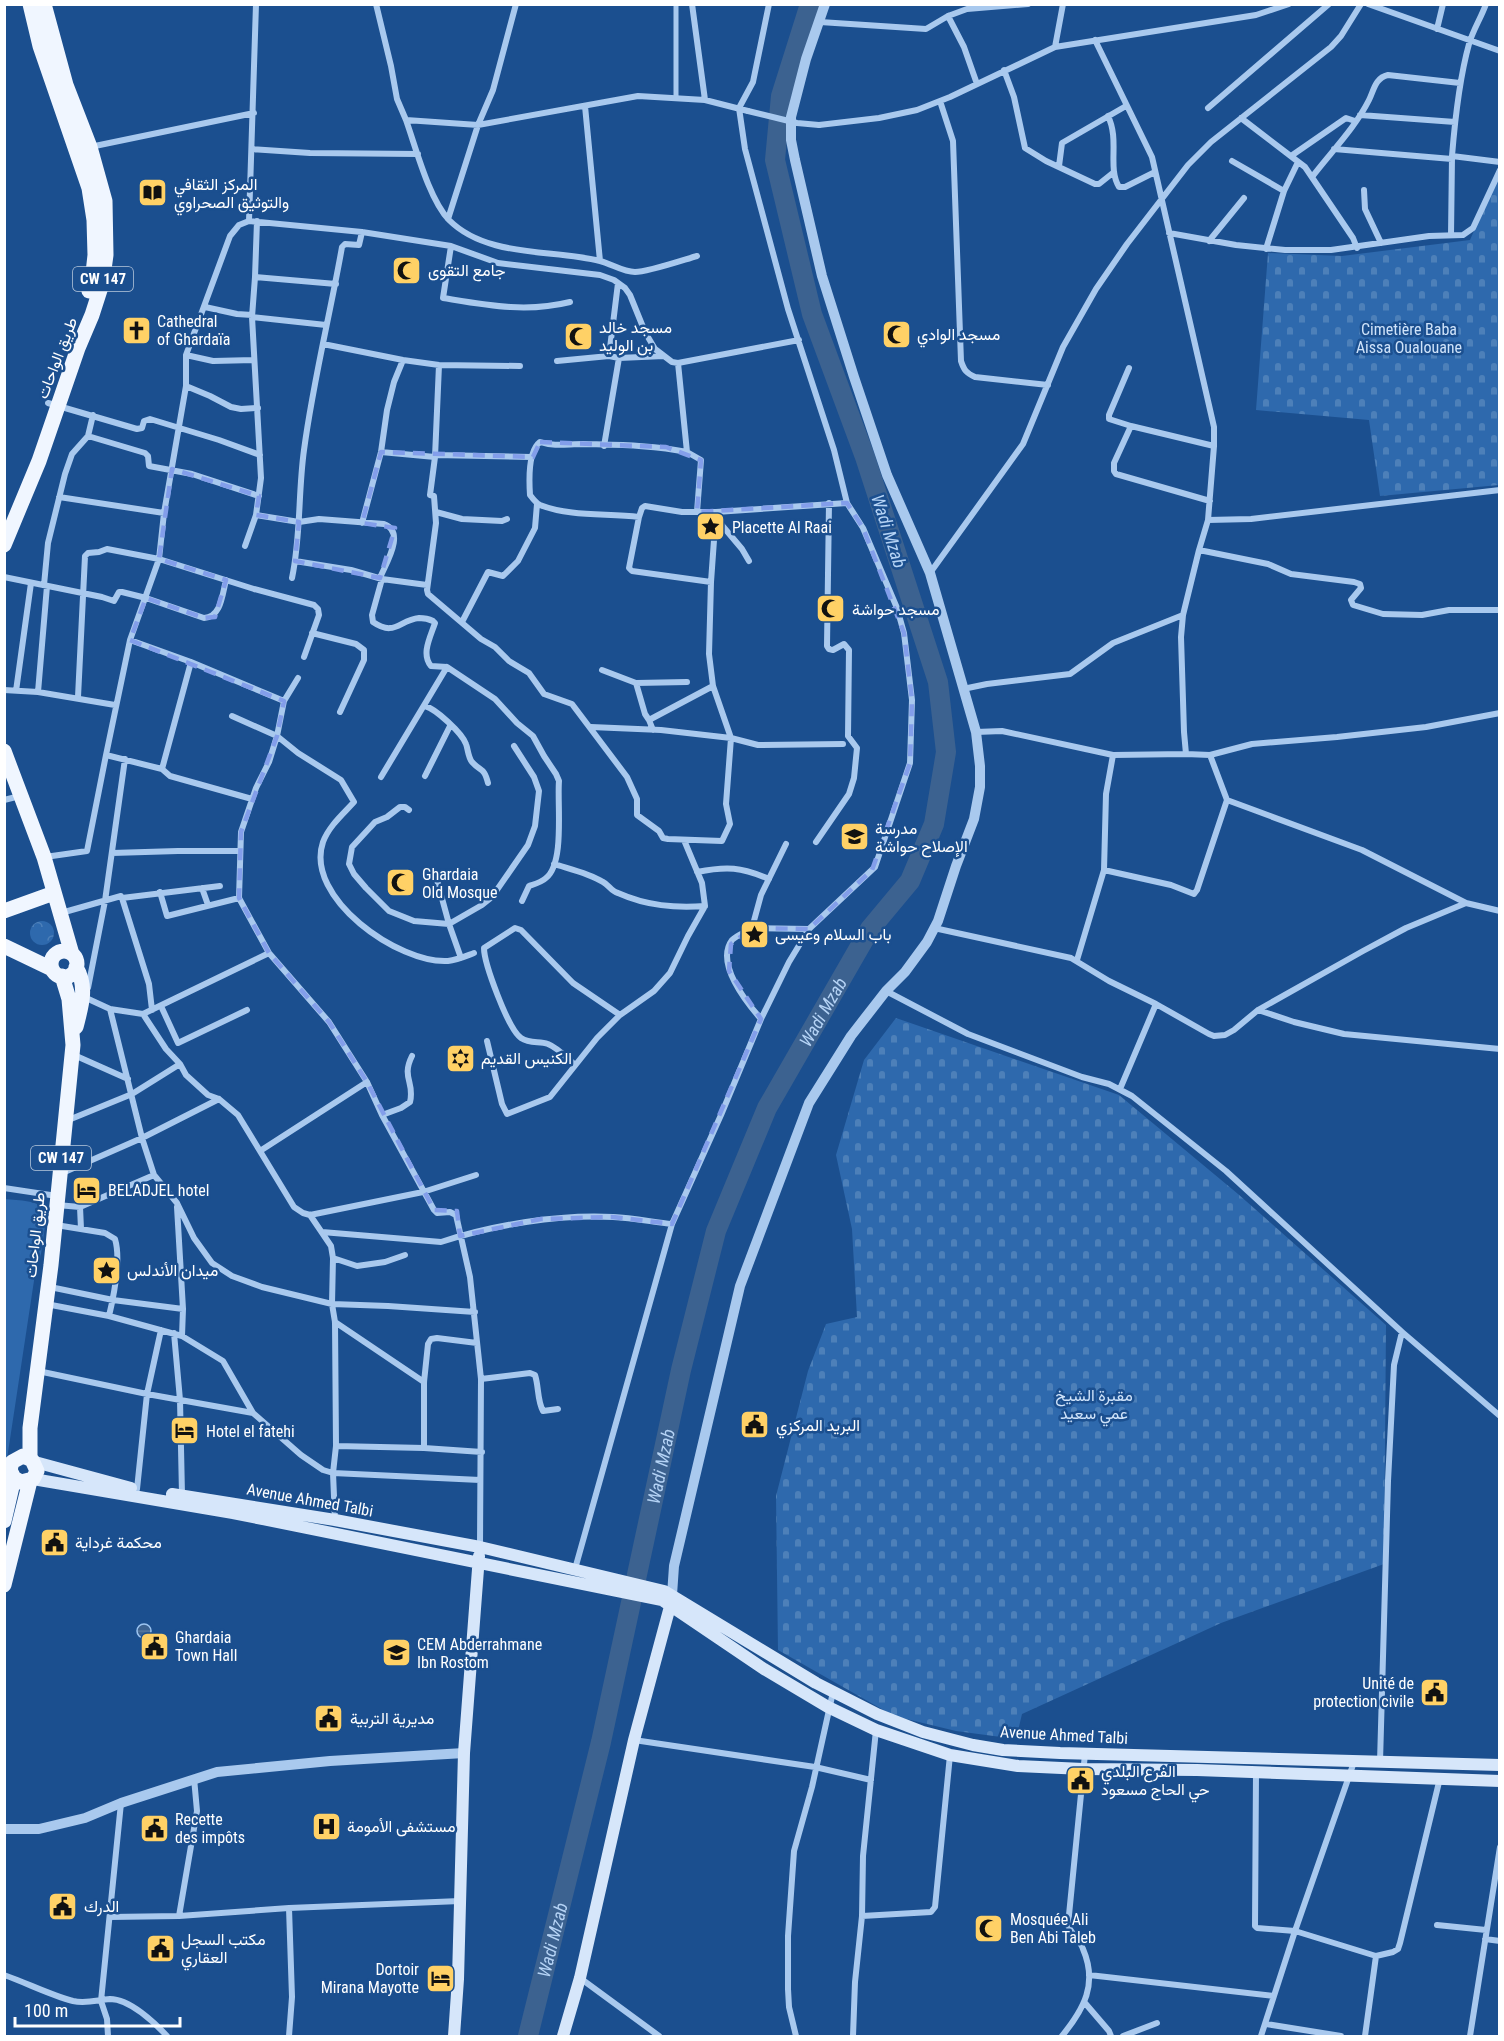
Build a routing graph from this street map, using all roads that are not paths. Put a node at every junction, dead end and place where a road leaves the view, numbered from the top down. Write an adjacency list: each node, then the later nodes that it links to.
1 (30, 4): 47 (main road, طريق الواحات / CW 147)
2 (44, 4): 24 (main road, طريق الواحات / CW 147)
3 (57, 4): 24 (main road)
4 (256, 4): 37 (street)
5 (376, 4): 41 (street)
6 (516, 4): 44 (street)
7 (676, 4): 30 (street)
8 (692, 4): 31 (street)
9 (769, 4): 35 (street)
10 (825, 4): 20 (street)
11 (1028, 4): 19 (street)
12 (1063, 4): 25 (street)
13 (1289, 4): 22 (street)
14 (1329, 4): 36 (street)
15 (1361, 4): 40 (street)
16 (1368, 4): 21 (street)
17 (1443, 4): 21 (street)
18 (1486, 4): 23 (street)
19 (948, 16): 20 (street); 29 (street)
20 (820, 22): 135 (street)
21 (1437, 29): 23 (street)
22 (1095, 40): 25 (street); 34 (street)
23 (1470, 41): 26 (street); 28 (street)
24 (55, 45): 47 (main road, طريق الواحات / CW 147)
25 (1055, 47): 27 (street)
26 (1500, 51)
27 (1005, 70): 29 (street); 54 (street)
28 (1460, 83): 38 (street); 43 (street)
29 (977, 84): 32 (street)
30 (676, 98): 31 (street); 33 (street)
31 (705, 100): 35 (street)
32 (940, 101): 35 (street, bridge); 95 (street)
33 (585, 106): 44 (street); 74 (street)
34 (1126, 106): 39 (street); 57 (street)
35 (739, 108): 82 (street)
36 (1208, 108)
37 (254, 113): 45 (street); 47 (street)
38 (1360, 115): 42 (street); 43 (street)
39 (1108, 116): 54 (street); 56 (street)
40 (1241, 118): 49 (street); 61 (street)
41 (406, 120): 44 (street); 48 (street)
42 (1355, 121): 46 (street); 49 (street)
43 (1455, 122): 50 (street)
44 (478, 125): 63 (street)
45 (252, 149): 48 (street); 64 (street)
46 (1334, 149): 50 (street); 58 (street)
47 (84, 150): 97 (main road, طريق الواحات / CW 147)
48 (418, 154): 63 (street)
49 (1291, 156): 52 (street)
50 (1452, 158): 53 (street); 67 (street)
51 (1233, 161): 60 (street)
52 (1298, 162): 58 (street); 60 (street)
53 (1500, 162)
54 (1059, 166): 56 (street)
55 (1500, 170): 67 (street)
56 (1114, 172): 57 (street)
57 (1155, 172): 61 (street)
58 (1312, 177): 71 (street)
59 (1364, 190): 69 (street)
60 (1284, 191): 72 (street)
61 (1162, 198): 66 (street); 95 (street)
62 (1244, 198): 68 (street)
63 (448, 219): 74 (street)
64 (253, 221): 65 (street); 75 (street); 79 (street)
65 (362, 232): 70 (street); 77 (street)
66 (1169, 233): 68 (street); 104 (street)
67 (1451, 235): 69 (street)
68 (1209, 241): 72 (street)
69 (1381, 243): 71 (street)
70 (451, 246): 76 (street); 78 (street)
71 (1357, 248): 72 (street)
72 (1266, 249)
73 (697, 256): 74 (street)
74 (600, 261)
75 (255, 277): 77 (street); 80 (street)
76 (618, 283): 85 (street); 86 (street)
77 (336, 284): 81 (street)
78 (570, 302)
79 (205, 307): 80 (street); 84 (street)
80 (252, 316): 81 (street); 88 (street)
81 (326, 326): 83 (street)
82 (799, 340): 91 (street); 116 (street)
83 (323, 344): 89 (street); 126 (street)
84 (186, 355): 88 (street); 96 (street)
85 (609, 356): 87 (street); 90 (street)
86 (666, 356): 87 (street); 91 (street)
87 (619, 358): 103 (street)
88 (254, 360): 98 (street)
89 (403, 360): 92 (street); 105 (street)
90 (556, 361)
91 (678, 363): 106 (street)
92 (439, 364): 93 (street); 108 (street)
93 (520, 366)
94 (1129, 368): 101 (street)
95 (1048, 385): 135 (street)
96 (186, 386): 98 (street); 100 (street)
97 (53, 404): 99 (street); 128 (main road, طريق الواحات / CW 147); 129 (main road, طريق الواحات / CW 147)
98 (258, 408): 107 (street)
99 (93, 415): 100 (street); 102 (street)
100 (178, 426): 107 (street); 110 (street)
101 (1131, 426): 104 (street); 114 (street)
102 (88, 436): 110 (street); 113 (street)
103 (604, 446): 106 (street); 109 (street)
104 (1214, 446): 114 (street)
105 (381, 452): 108 (street); 127 (street)
106 (687, 452): 119 (street)
107 (260, 454): 112 (street)
108 (435, 456): 109 (street); 118 (street)
109 (531, 457): 117 (street)
110 (172, 470): 112 (street); 120 (street)
111 (1500, 490): 125 (street)
112 (259, 496): 121 (street)
113 (59, 497): 120 (street); 142 (street)
114 (1210, 501): 125 (street)
115 (829, 503): 116 (street); 122 (street); 195 (street)
116 (847, 503): 222 (street)
117 (537, 504): 123 (street); 148 (street)
118 (436, 512): 124 (street); 143 (street)
119 (697, 512): 122 (street); 123 (street)
120 (164, 513): 132 (street)
121 (256, 515): 126 (street); 130 (street)
122 (716, 515): 134 (street); 140 (street)
123 (639, 517): 140 (street)
124 (507, 519)
125 (1208, 520): 131 (street)
126 (299, 522): 127 (street); 133 (street)
127 (362, 523): 138 (street)
128 (4, 525)
129 (4, 545)
130 (245, 546)
131 (1199, 550): 146 (street); 147 (street)
132 (159, 559): 139 (street); 144 (street); 145 (street)
133 (296, 561): 137 (street); 138 (street)
134 (748, 561)
135 (930, 573): 159 (street)
136 (4, 577): 141 (street)
137 (292, 578)
138 (381, 579): 143 (street); 153 (street)
139 (226, 580): 145 (street); 149 (street)
140 (711, 582): 158 (street)
141 (31, 583): 142 (street); 161 (street)
142 (46, 585): 144 (street); 162 (street)
143 (427, 585): 148 (street)
144 (84, 593): 145 (street); 163 (street)
145 (146, 598): 150 (street)
146 (1500, 610)
147 (1183, 615): 159 (street); 180 (street)
148 (462, 622): 172 (street)
149 (312, 633): 151 (street); 167 (street)
150 (130, 640): 152 (street); 165 (street)
151 (304, 657)
152 (191, 662): 164 (street); 185 (street)
153 (447, 667): 166 (street); 200 (street)
154 (602, 670): 157 (street)
155 (298, 678): 164 (street)
156 (687, 682): 157 (street)
157 (636, 683): 170 (street)
158 (713, 686): 170 (street); 176 (street)
159 (963, 689): 174 (street)
160 (4, 690): 161 (street)
161 (16, 692): 162 (street)
162 (38, 692): 163 (street)
163 (78, 697): 165 (street)
164 (284, 701): 175 (street)
165 (116, 705): 179 (street)
166 (425, 706): 171 (street); 187 (street)
167 (340, 712)
168 (1500, 713): 182 (street)
169 (232, 716): 175 (street)
170 (649, 720): 173 (street)
171 (450, 726): 186 (street); 188 (street)
172 (591, 727): 173 (street); 194 (street)
173 (653, 730): 176 (street)
174 (976, 732): 181 (street); 221 (street)
175 (277, 736): 191 (street); 226 (street)
176 (731, 738): 177 (street); 194 (street)
177 (843, 744)
178 (514, 746): 219 (street)
179 (106, 754): 184 (street); 199 (street)
180 (1186, 754): 181 (street); 182 (street)
181 (1113, 755): 201 (street)
182 (1210, 755): 192 (street)
183 (6, 757): 189 (main road)
184 (125, 759): 185 (street); 198 (street)
185 (162, 769): 191 (street)
186 (425, 776)
187 (381, 777)
188 (488, 783)
189 (21, 795): 190 (street); 199 (main road)
190 (4, 800)
191 (252, 800): 197 (street)
192 (1227, 800): 201 (street); 213 (street)
193 (409, 810): 219 (street)
194 (684, 840): 202 (street)
195 (816, 842)
196 (786, 844): 204 (street)
197 (240, 851): 198 (street); 210 (street)
198 (112, 853): 211 (street)
199 (44, 857): 207 (main road)
200 (554, 864): 212 (street); 215 (street)
201 (1104, 870): 227 (street)
202 (697, 872): 204 (street); 215 (street)
203 (437, 879): 219 (street)
204 (769, 879): 220 (street)
205 (219, 886): 206 (street)
206 (202, 888): 208 (street); 214 (street)
207 (54, 892): 216 (main road); 218 (main road, طريق الواحات)
208 (160, 892): 209 (street); 214 (street)
209 (122, 898): 211 (street); 236 (street)
210 (239, 898): 214 (street); 224 (street)
211 (105, 901): 218 (street); 229 (street)
212 (522, 902)
213 (1466, 903): 217 (street); 238 (street)
214 (208, 905)
215 (705, 906): 240 (street)
216 (4, 911)
217 (1500, 911)
218 (60, 913): 228 (main road, طريق الواحات)
219 (449, 924): 226 (street)
220 (752, 928): 222 (street); 241 (street)
221 (934, 928): 227 (street); 231 (street)
222 (809, 929): 241 (street)
223 (4, 946): 230 (main road)
224 (269, 953): 234 (street); 249 (street)
225 (474, 953): 226 (street)
226 (461, 958)
227 (1077, 960): 233 (street)
228 (75, 962): 229 (main road); 230 (main road); 230 (main road); 232 (main road, طريق الواحات)
229 (93, 964): 232 (street)
230 (57, 973): 243 (main road, طريق الواحات / CW 147)
231 (886, 991): 250 (street); 309 (street)
232 (85, 997): 235 (street); 243 (main road, طريق الواحات)
233 (1156, 1004): 238 (street); 250 (street)
234 (161, 1006): 236 (street); 237 (street)
235 (110, 1009): 239 (street); 248 (street)
236 (152, 1010): 239 (street)
237 (247, 1010)
238 (1258, 1010): 244 (street)
239 (142, 1014): 246 (street)
240 (620, 1015): 247 (street); 247 (street)
241 (761, 1019): 266 (street)
242 (487, 1041): 247 (street)
243 (72, 1050): 248 (street); 254 (main road, طريق الواحات / CW 147)
244 (1500, 1050)
245 (412, 1056): 253 (street)
246 (180, 1064): 251 (street); 252 (street)
247 (574, 1064)
248 (128, 1079): 251 (street)
249 (367, 1082): 253 (street); 256 (street)
250 (1120, 1089): 282 (street)
251 (132, 1094): 254 (street); 255 (street)
252 (219, 1098): 255 (street); 256 (street)
253 (382, 1115): 261 (street)
254 (65, 1122): 257 (main road, طريق الواحات / CW 147)
255 (142, 1138): 257 (street); 258 (street)
256 (260, 1151): 265 (street)
257 (60, 1174): 262 (main road, طريق الواحات / CW 147)
258 (154, 1175): 263 (street); 264 (street)
259 (476, 1175): 261 (street)
260 (4, 1188): 262 (street)
261 (423, 1192): 265 (street); 270 (street)
262 (57, 1201): 264 (street); 267 (main road, طريق الواحات / CW 147)
263 (177, 1203): 276 (street); 277 (street)
264 (80, 1207): 268 (street)
265 (310, 1215): 269 (street)
266 (672, 1224): 270 (street); 307 (street)
267 (55, 1225): 268 (street); 273 (main road, طريق الواحات / CW 147)
268 (81, 1229): 274 (street)
269 (322, 1232): 270 (street); 272 (street)
270 (460, 1236): 278 (street)
271 (405, 1256): 272 (street)
272 (333, 1258): 276 (street)
273 (48, 1287): 274 (street); 275 (main road, طريق الواحات / CW 147)
274 (113, 1300): 277 (street); 279 (street)
275 (46, 1304): 279 (street); 286 (main road, طريق الواحات / CW 147)
276 (332, 1304): 278 (street); 280 (street)
277 (183, 1309): 284 (street)
278 (475, 1312): 285 (street)
279 (109, 1316): 281 (street)
280 (335, 1322): 288 (street); 294 (street)
281 (161, 1330): 283 (street); 289 (street)
282 (1402, 1332): 293 (street); 318 (street)
283 (174, 1333): 284 (street); 290 (street)
284 (182, 1336): 292 (street)
285 (477, 1343): 287 (street); 288 (street)
286 (37, 1371): 289 (street); 297 (main road, طريق الواحات / CW 147)
287 (481, 1379): 291 (street); 296 (street)
288 (424, 1382): 295 (street)
289 (147, 1394): 290 (street); 301 (street)
290 (180, 1400): 292 (street); 302 (street)
291 (558, 1409)
292 (253, 1413): 298 (street)
293 (1500, 1416)
294 (336, 1446): 295 (street); 298 (street)
295 (424, 1448): 296 (street)
296 (482, 1452): 300 (street)
297 (19, 1464): 299 (main road); 301 (main road, Avenue Ahmed Talbi); 304 (main road, CW 147)
298 (333, 1473): 300 (street); 303 (street)
299 (31, 1480): 306 (main road); 308 (main road)
300 (480, 1480): 305 (street)
301 (137, 1490): 302 (main road, Avenue Ahmed Talbi)
302 (182, 1495): 303 (main road, Avenue Ahmed Talbi)
303 (335, 1520): 305 (main road, Avenue Ahmed Talbi)
304 (4, 1521)
305 (480, 1547): 306 (main road); 307 (main road, Avenue Ahmed Talbi)
306 (479, 1562): 307 (main road); 314 (main road)
307 (577, 1574): 309 (main road)
308 (4, 1585)
309 (667, 1598): 310 (main road, Avenue Ahmed Talbi); 311 (main road); 313 (main road)
310 (833, 1692): 311 (street); 315 (main road, Avenue Ahmed Talbi)
311 (828, 1707): 312 (main road); 320 (street)
312 (876, 1731): 316 (main road); 326 (street)
313 (634, 1740): 320 (street); 344 (main road)
314 (464, 1753): 325 (street); 331 (main road)
315 (1086, 1754): 317 (main road, Avenue Ahmed Talbi); 321 (street)
316 (950, 1755): 321 (main road); 334 (street)
317 (1355, 1761): 318 (main road, Avenue Ahmed Talbi); 323 (street)
318 (1380, 1762): 319 (main road, Avenue Ahmed Talbi)
319 (1500, 1765)
320 (815, 1767): 326 (street); 356 (street)
321 (1083, 1769): 322 (main road); 343 (street)
322 (1256, 1772): 323 (main road); 337 (street)
323 (1349, 1776): 324 (main road); 337 (street)
324 (1440, 1777): 327 (main road); 341 (street)
325 (194, 1778): 328 (street); 333 (street)
326 (871, 1780): 334 (street)
327 (1500, 1781)
328 (122, 1803): 329 (street); 335 (street)
329 (4, 1829)
330 (1500, 1847): 338 (street)
331 (460, 1901): 332 (street); 353 (main road)
332 (289, 1908): 333 (street); 352 (street)
333 (179, 1916): 335 (street)
334 (862, 1916): 357 (street)
335 (110, 1917): 346 (street)
336 (1437, 1925): 338 (street)
337 (1295, 1930): 341 (street); 345 (street)
338 (1486, 1930): 339 (street)
339 (1485, 1939): 340 (street); 364 (street)
340 (1500, 1941)
341 (1376, 1956): 363 (street)
342 (4, 1975): 346 (street)
343 (1089, 1975): 345 (street); 347 (street)
344 (580, 1978): 354 (main road); 355 (street)
345 (1274, 1996): 349 (street)
346 (101, 2001): 350 (street); 351 (street)
347 (1085, 2003): 358 (street); 359 (street)
348 (1157, 2023): 360 (street)
349 (1266, 2024): 361 (street); 362 (street)
350 (108, 2037)
351 (167, 2037)
352 (289, 2037)
353 (454, 2037)
354 (563, 2037)
355 (659, 2037)
356 (796, 2037)
357 (854, 2037)
358 (1062, 2037)
359 (1111, 2037)
360 (1123, 2037)
361 (1261, 2037)
362 (1341, 2037)
363 (1365, 2037)
364 (1470, 2037)

